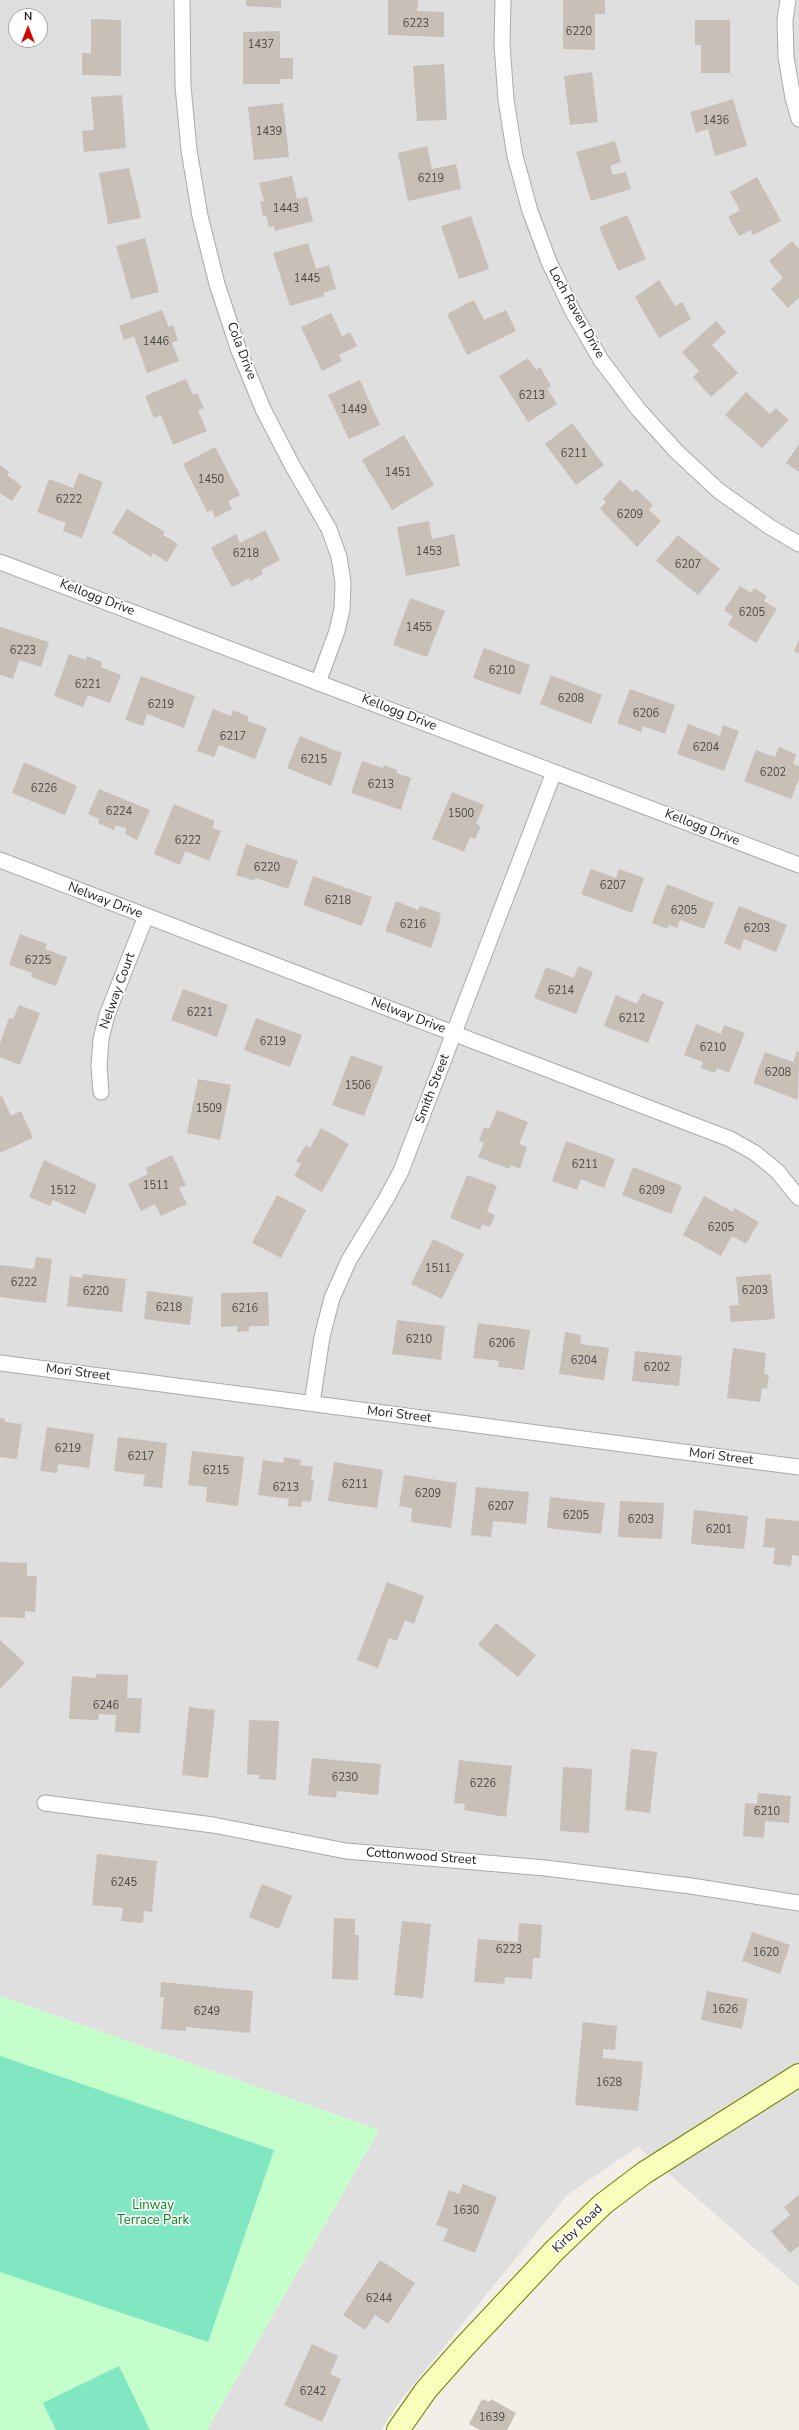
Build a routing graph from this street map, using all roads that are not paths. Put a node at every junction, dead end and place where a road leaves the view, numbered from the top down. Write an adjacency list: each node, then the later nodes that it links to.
1 (182, 0): 7 (street, Cola Drive)
2 (503, 0): 5 (street, Loch Raven Drive)
3 (788, 0): 4 (street)
4 (799, 119)
5 (799, 544)
6 (0, 562): 7 (street, Kellogg Drive)
7 (318, 682): 8 (street, Kellogg Drive)
8 (554, 772): 10 (street, Kellogg Drive); 12 (street, Smith Street)
9 (0, 860): 11 (street, Nelway Drive)
10 (799, 865)
11 (146, 916): 12 (street, Nelway Drive); 13 (street, Nelway Court)
12 (455, 1033): 14 (street, Nelway Drive); 16 (street, Smith Street)
13 (101, 1092)
14 (799, 1198)
15 (0, 1363): 16 (street, Mori Street)
16 (312, 1403): 17 (street, Mori Street)
17 (799, 1467)
18 (45, 1803): 19 (street, Cottonwood Street)
19 (799, 1903)
20 (799, 2075): 21 (main road, Kirby Road)
21 (398, 2430)

